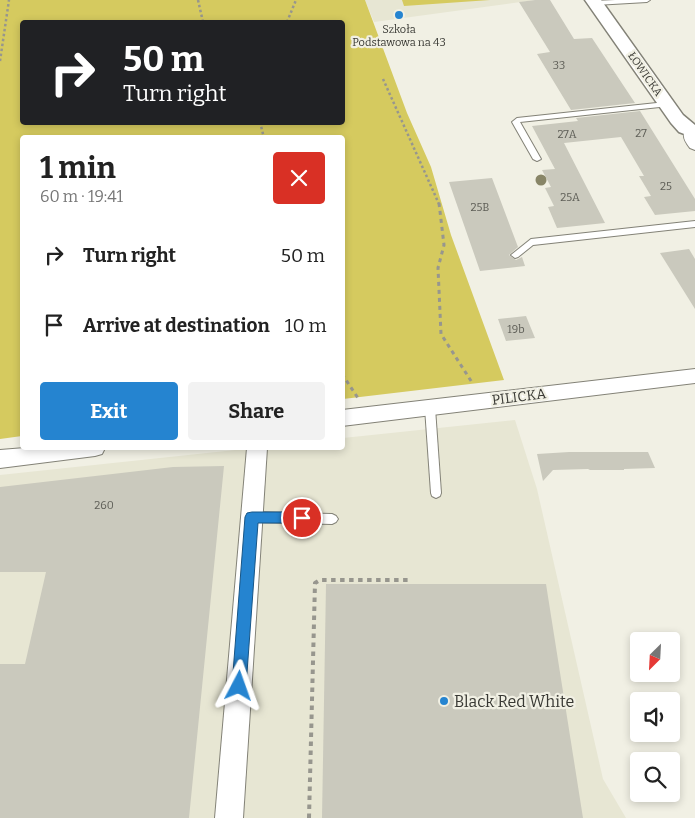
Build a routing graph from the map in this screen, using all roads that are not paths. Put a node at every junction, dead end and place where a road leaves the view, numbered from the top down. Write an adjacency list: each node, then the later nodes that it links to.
1 (646, 0): 2 (lane)
2 (594, 1): 3 (street, ŁOWICKA)
3 (666, 104): 4 (street, ŁOWICKA); 5 (lane)
4 (694, 136)
5 (537, 159)
6 (695, 224): 7 (lane)
7 (515, 256)
8 (695, 376): 9 (street, PILICKA)
9 (430, 408): 10 (street, PILICKA); 14 (lane)
10 (345, 418)
11 (78, 450): 13 (street)
12 (256, 450): 15 (street)
13 (0, 459)
14 (436, 493)
15 (252, 517): 16 (lane); 17 (street)
16 (332, 519)
17 (229, 818)

